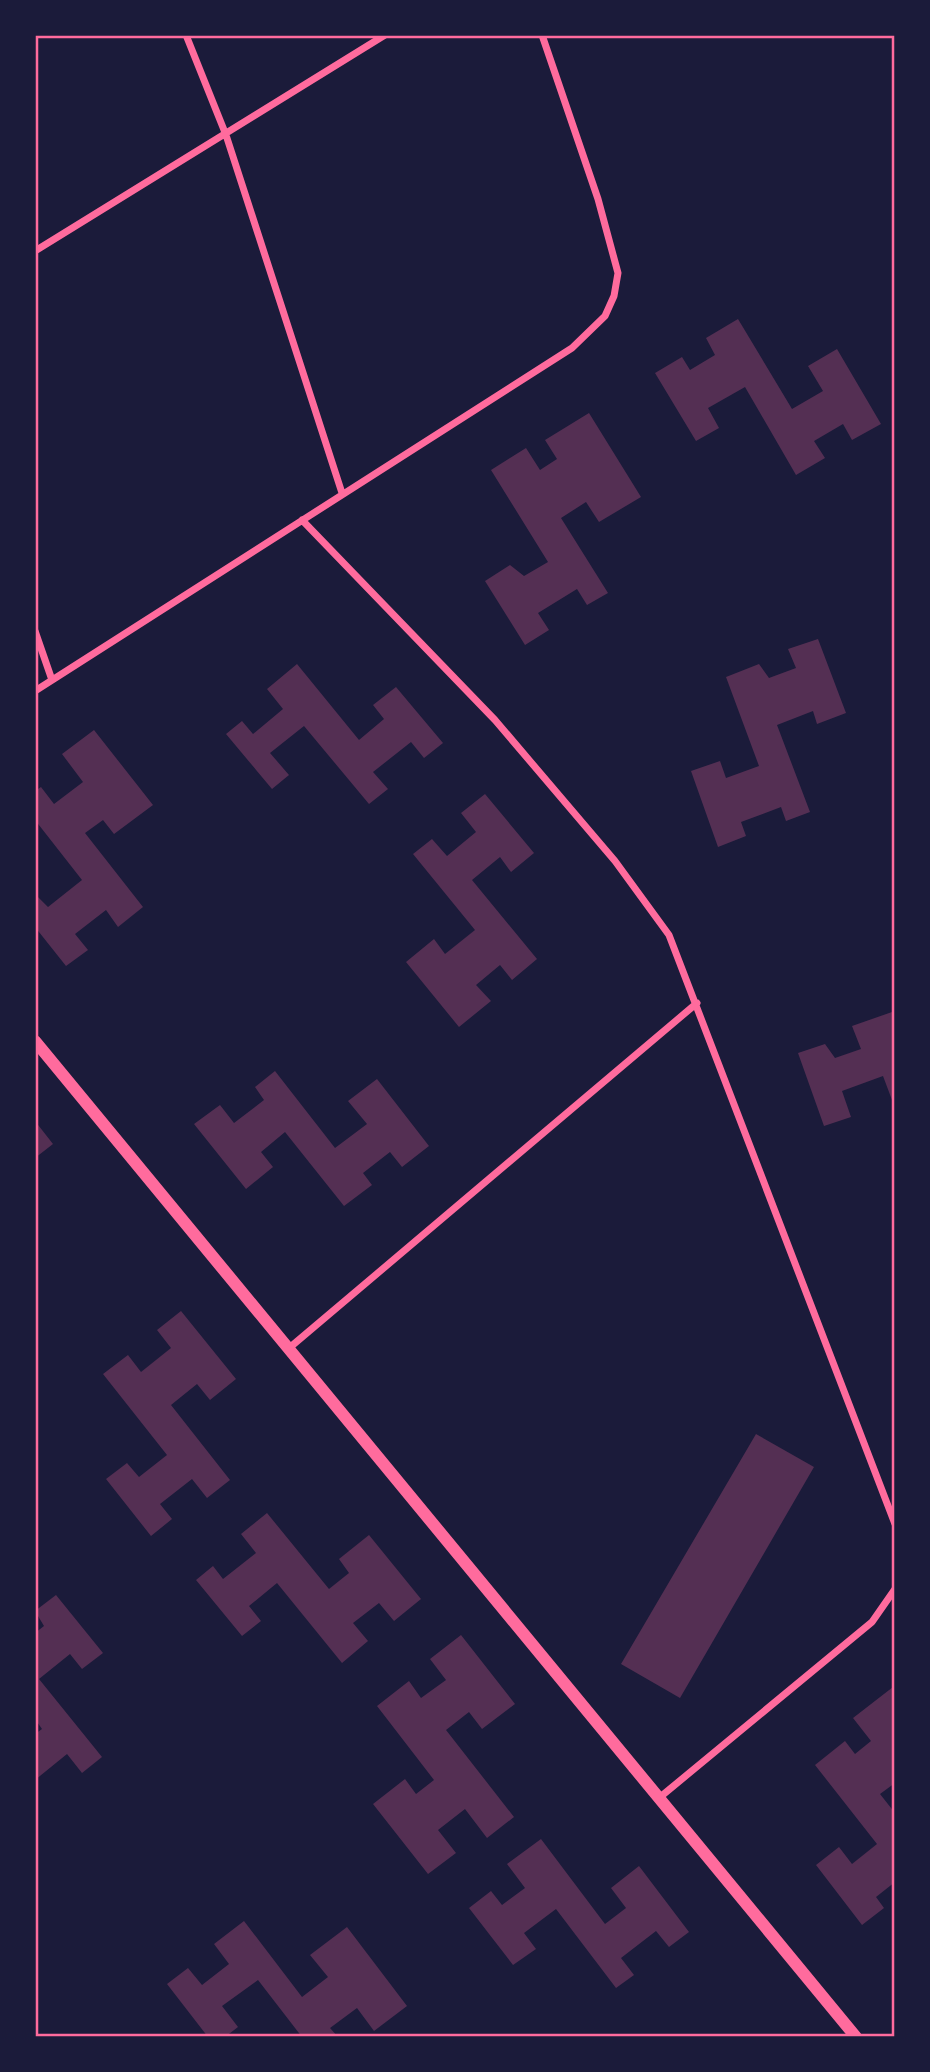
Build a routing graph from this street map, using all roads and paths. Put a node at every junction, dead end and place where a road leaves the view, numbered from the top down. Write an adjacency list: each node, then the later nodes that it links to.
1 (186, 35): 4 (street)
2 (385, 35): 4 (street)
3 (542, 35): 6 (street)
4 (226, 135): 5 (street); 6 (street)
5 (35, 251)
6 (342, 493): 7 (street)
7 (302, 520): 9 (street); 11 (street)
8 (35, 631): 9 (street)
9 (52, 680): 10 (street)
10 (35, 691)
11 (697, 1003): 13 (street); 14 (street)
12 (35, 1041): 13 (street)
13 (287, 1350): 16 (street)
14 (895, 1524)
15 (895, 1590): 16 (street)
16 (659, 1798): 17 (street)
17 (856, 2037)

